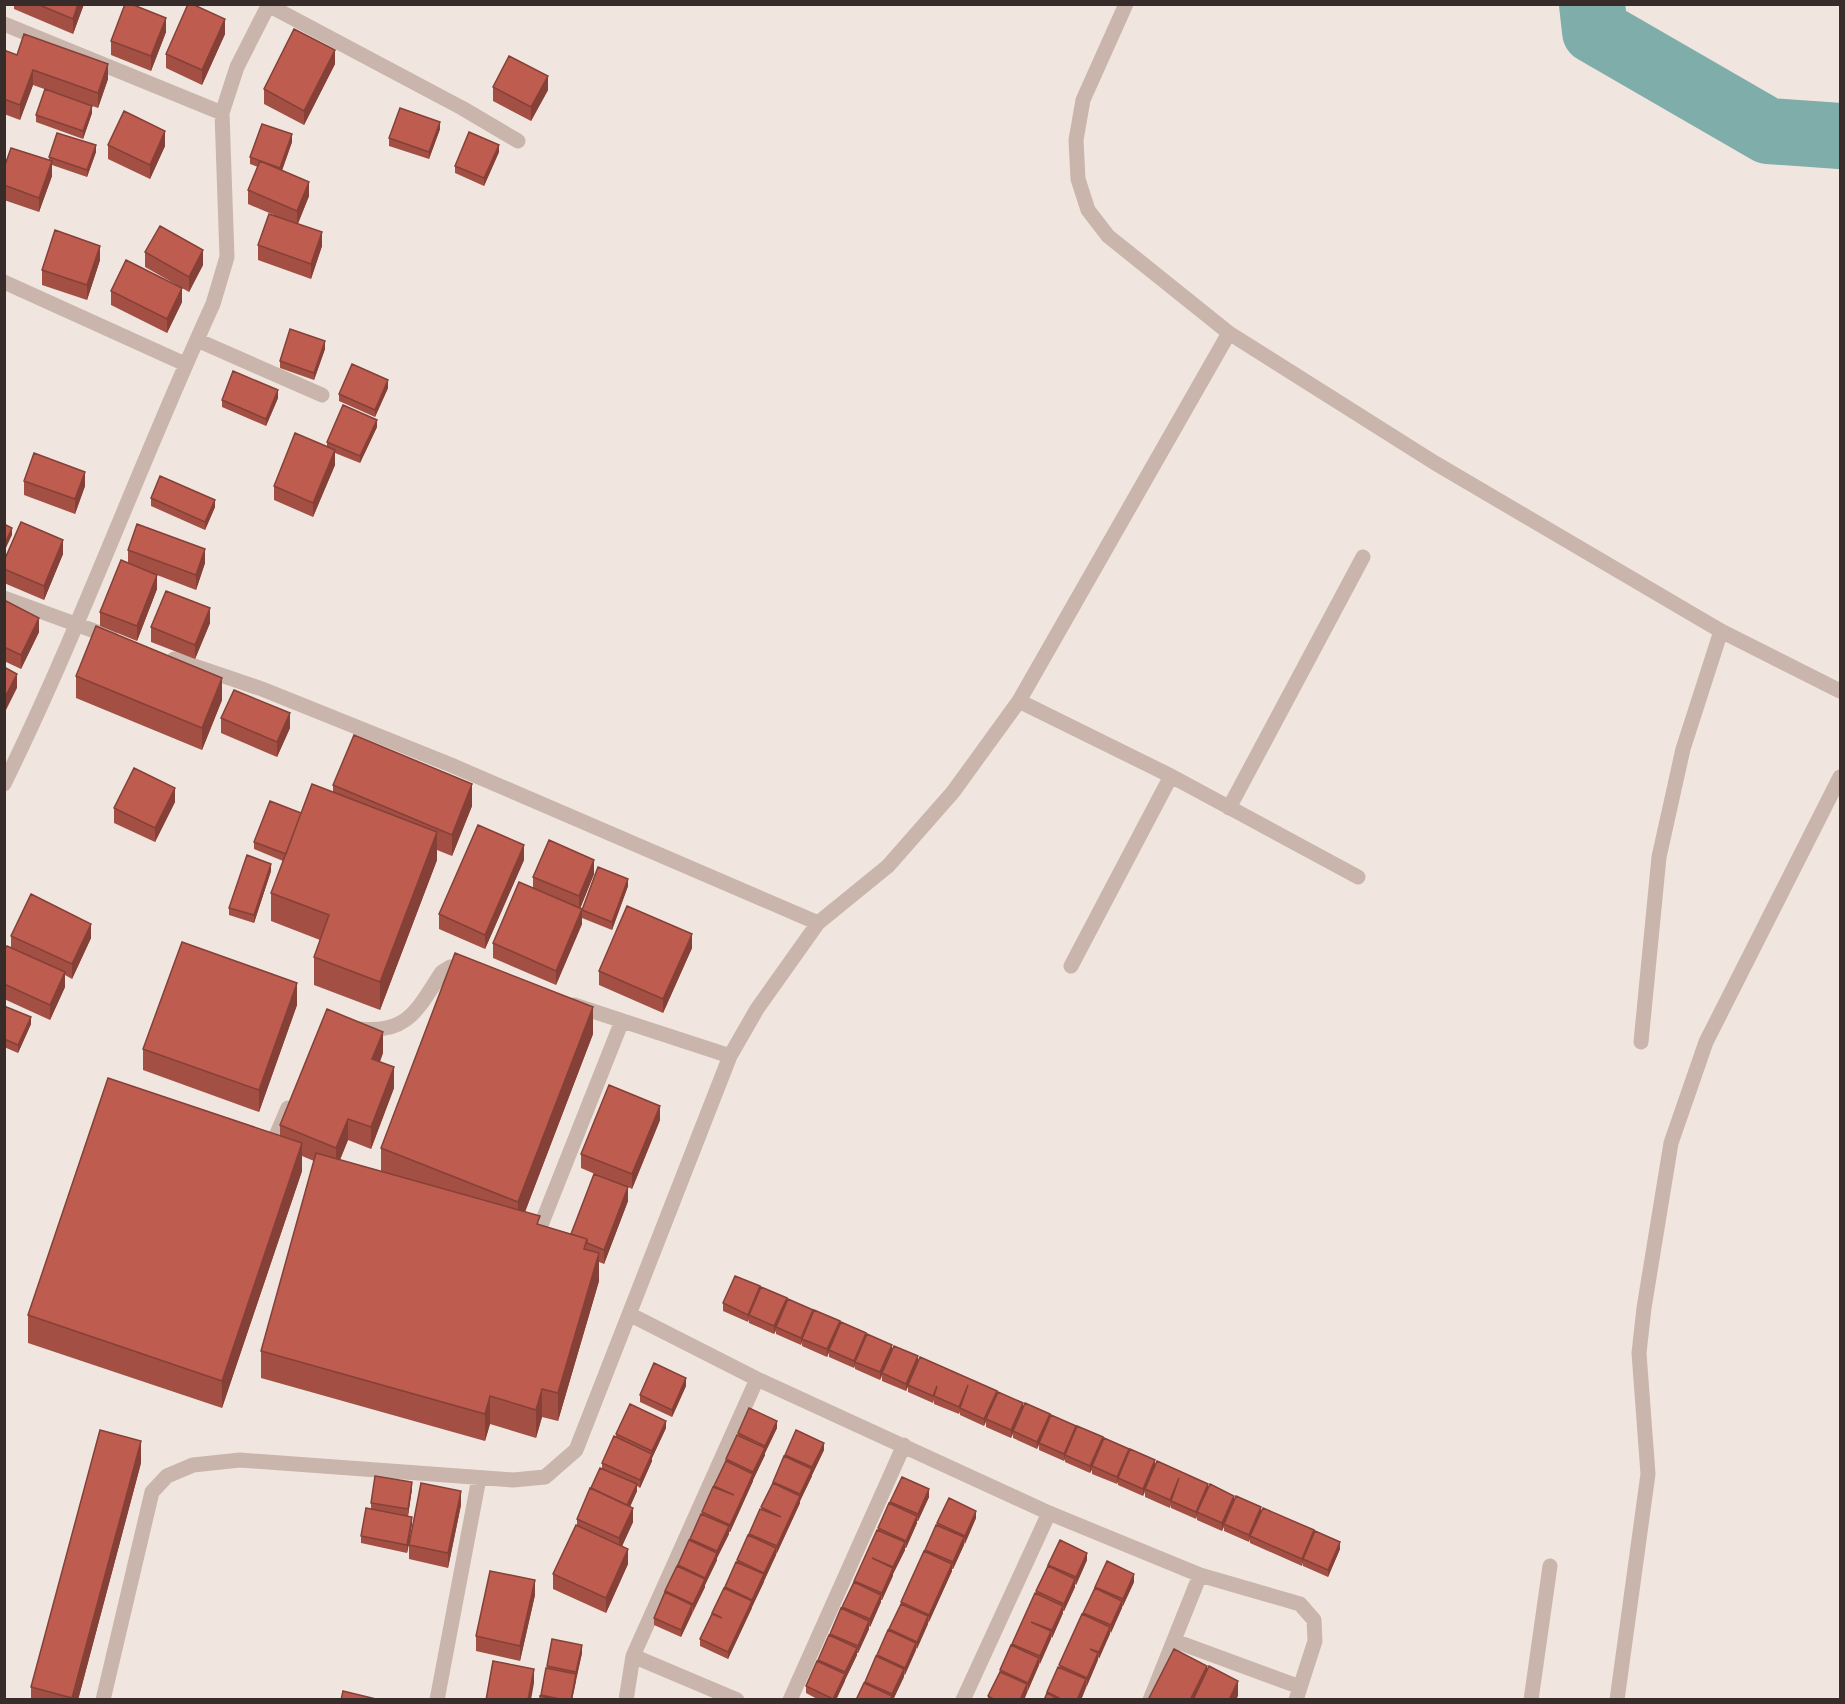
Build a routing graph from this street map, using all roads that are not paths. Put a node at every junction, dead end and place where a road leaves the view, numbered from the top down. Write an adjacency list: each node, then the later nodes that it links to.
1 (1126, 4): 7 (street)
2 (268, 5): 4 (street); 5 (street)
3 (4, 24): 4 (street)
4 (222, 113): 8 (street)
5 (518, 141)
6 (4, 282): 9 (street)
7 (1229, 333): 14 (street); 18 (street)
8 (197, 340): 9 (street); 10 (street)
9 (185, 364): 13 (street)
10 (322, 395)
11 (1363, 557): 22 (street)
12 (4, 598): 13 (street)
13 (75, 624): 15 (street); 21 (street)
14 (1721, 631): 17 (street); 30 (street)
15 (128, 643)
16 (160, 654): 24 (street)
17 (1840, 691)
18 (1019, 701): 19 (street); 24 (street)
19 (1171, 776): 22 (street); 25 (street)
20 (1840, 777): 53 (street)
21 (4, 784)
22 (1229, 808): 23 (street)
23 (1358, 877)
24 (818, 923): 31 (street)
25 (1071, 966)
26 (486, 974): 29 (street)
27 (554, 998): 28 (street)
28 (622, 1021): 31 (street); 34 (street)
29 (339, 1024)
30 (1641, 1042)
31 (730, 1056): 35 (street)
32 (295, 1092): 33 (street)
33 (268, 1155)
34 (541, 1225)
35 (631, 1315): 36 (street); 38 (street)
36 (757, 1379): 37 (street); 43 (street)
37 (904, 1445): 39 (street); 49 (street)
38 (479, 1478): 45 (street); 46 (street)
39 (1049, 1513): 41 (street); 50 (street)
40 (1550, 1566): 52 (street)
41 (1200, 1575): 42 (street); 44 (street)
42 (1175, 1641): 44 (street); 51 (street)
43 (633, 1656): 47 (street); 48 (street)
44 (1298, 1693)
45 (103, 1700)
46 (437, 1700)
47 (626, 1700)
48 (737, 1700)
49 (790, 1700)
50 (963, 1700)
51 (1150, 1700)
52 (1531, 1700)
53 (1617, 1700)

